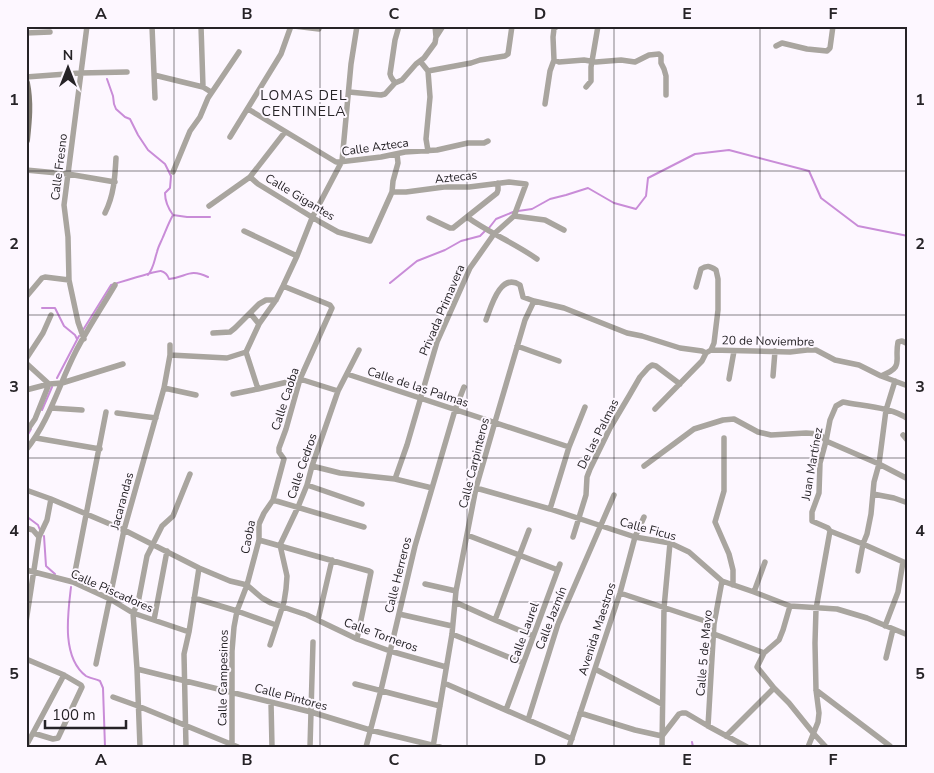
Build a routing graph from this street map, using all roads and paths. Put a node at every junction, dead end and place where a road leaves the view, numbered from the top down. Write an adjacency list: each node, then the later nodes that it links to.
1 (87, 26): 24 (street, Calle Fresno)
2 (152, 26): 25 (street)
3 (201, 26): 29 (street)
4 (293, 26): 13 (street); 36 (street)
5 (357, 26): 32 (street)
6 (399, 26): 28 (street)
7 (435, 26): 16 (street)
8 (443, 26): 16 (street)
9 (512, 26): 22 (street)
10 (556, 26): 19 (street)
11 (598, 26): 21 (street)
12 (832, 26): 17 (street)
13 (319, 29)
14 (50, 32): 15 (street)
15 (26, 33)
16 (436, 37): 20 (street)
17 (776, 46)
18 (239, 52): 31 (street)
19 (554, 60): 21 (street); 35 (street)
20 (420, 61): 22 (street); 28 (street)
21 (593, 61): 30 (street); 33 (street)
22 (428, 71): 42 (street)
23 (127, 72): 24 (street)
24 (80, 73): 26 (street); 48 (street, Calle Fresno)
25 (154, 75): 29 (street); 34 (street)
26 (26, 77)
27 (26, 83): 37 (street)
28 (395, 83): 32 (street)
29 (203, 87): 31 (street)
30 (586, 87)
31 (212, 92): 47 (street)
32 (349, 92): 45 (street)
33 (666, 95)
34 (155, 98)
35 (545, 104)
36 (248, 109): 38 (street, Calle Azteca); 39 (street)
37 (28, 115): 40 (street)
38 (285, 132): 45 (street, Calle Azteca); 49 (street)
39 (230, 137)
40 (26, 140)
41 (488, 140): 42 (street, Calle Azteca)
42 (428, 151): 43 (street, Calle Azteca)
43 (397, 154): 45 (street, Calle Azteca); 52 (street)
44 (116, 158): 50 (street)
45 (342, 162): 57 (street)
46 (26, 170): 48 (street)
47 (174, 172)
48 (68, 174): 50 (street); 64 (street, Calle Fresno)
49 (250, 177): 53 (street); 57 (street, Calle Gigantes)
50 (115, 182): 54 (street)
51 (498, 183): 52 (street, Aztecas); 55 (street, Aztecas); 56 (street)
52 (392, 192): 57 (street, Calle Gigantes)
53 (209, 206)
54 (105, 212)
55 (514, 216): 59 (street); 61 (street, Privada Primavera)
56 (467, 217): 58 (street); 61 (street)
57 (312, 218): 62 (street)
58 (429, 218)
59 (564, 230)
60 (244, 231): 62 (street)
61 (494, 234): 63 (street); 107 (street, Privada Primavera)
62 (297, 256): 66 (street)
63 (537, 259)
64 (69, 280): 68 (street); 76 (street, Calle Fresno)
65 (115, 285): 76 (street)
66 (284, 286): 69 (street); 93 (street, Calle Caoba)
67 (696, 287): 84 (street)
68 (26, 297)
69 (276, 300): 71 (street); 74 (street)
70 (534, 302): 73 (street); 79 (street, Calle Carpinteros); 84 (street, 20 de Noviembre)
71 (250, 313): 74 (street); 75 (street)
72 (50, 315): 86 (street)
73 (486, 320)
74 (259, 324): 83 (street)
75 (213, 333)
76 (84, 339): 96 (street)
77 (908, 344): 92 (street)
78 (170, 345): 85 (street, Jacarandas)
79 (517, 346): 87 (street); 118 (street, Calle Carpinteros)
80 (359, 350): 90 (street, Calle Cedros)
81 (734, 351): 82 (street, 20 de Noviembre); 84 (street, 20 de Noviembre); 94 (street)
82 (775, 351): 91 (street); 92 (street, 20 de Noviembre)
83 (246, 352): 85 (street); 102 (street)
84 (709, 352): 98 (street)
85 (170, 355): 101 (street, Jacarandas)
86 (26, 359)
87 (559, 361)
88 (26, 363): 97 (street)
89 (123, 364): 96 (street)
90 (347, 374): 104 (street, Calle Cedros); 107 (street, Calle de las Palmas)
91 (773, 376)
92 (881, 376): 95 (street, 20 de Noviembre)
93 (300, 379): 102 (street); 104 (street); 131 (street, Calle Caoba)
94 (730, 379)
95 (894, 380): 99 (street, 20 de Noviembre); 113 (street)
96 (62, 383): 97 (street); 109 (street)
97 (49, 384): 103 (street); 119 (street)
98 (680, 384): 110 (street); 149 (street, De las Palmas)
99 (908, 386)
100 (464, 387): 112 (street, Calle Herreros)
101 (164, 388): 106 (street); 116 (street, Jacarandas)
102 (258, 389): 105 (street)
103 (26, 390)
104 (338, 391): 129 (street, Calle Cedros)
105 (234, 394)
106 (196, 395)
107 (420, 398): 112 (street, Calle de las Palmas); 133 (street, Privada Primavera)
108 (585, 407): 125 (street)
109 (51, 408): 111 (street); 121 (street)
110 (655, 409)
111 (82, 410)
112 (455, 410): 118 (street, Calle de las Palmas); 136 (street, Calle Herreros)
113 (886, 410): 117 (street); 123 (street, Juan Martínez); 128 (street)
114 (106, 412): 126 (street)
115 (117, 413): 116 (street)
116 (156, 418): 153 (street, Jacarandas)
117 (908, 419)
118 (494, 422): 125 (street, Calle de las Palmas); 137 (street, Calle Carpinteros)
119 (26, 432)
120 (903, 435): 124 (street)
121 (36, 438): 126 (street); 127 (street)
122 (724, 438): 178 (street)
123 (826, 441): 128 (street); 130 (street); 155 (street, Juan Martínez)
124 (908, 441)
125 (569, 447): 146 (street)
126 (100, 449): 147 (street)
127 (26, 450)
128 (879, 464): 134 (street); 139 (street)
129 (312, 466): 133 (street); 135 (street, Calle Cedros)
130 (644, 466)
131 (282, 469): 142 (street, Caoba)
132 (190, 474): 162 (street)
133 (395, 479): 136 (street)
134 (908, 479)
135 (307, 485): 144 (street); 145 (street, Calle Cedros)
136 (432, 488): 191 (street, Calle Herreros)
137 (476, 488): 146 (street, Calle Ficus); 156 (street, Calle Carpinteros)
138 (26, 490): 141 (street)
139 (873, 494): 143 (street); 163 (street)
140 (614, 495): 150 (street, Calle Jazmín)
141 (51, 499): 147 (street); 157 (street)
142 (273, 500): 145 (street); 160 (street, Caoba)
143 (908, 503)
144 (362, 504)
145 (298, 508): 151 (street); 164 (street, Calle Cedros)
146 (550, 509): 149 (street, Calle Ficus)
147 (87, 515): 153 (street); 175 (street)
148 (644, 517): 159 (street, Avenida Maestros)
149 (579, 519): 150 (street, Calle Ficus); 158 (street, De las Palmas)
150 (600, 526): 159 (street, Calle Ficus); 234 (street, Calle Jazmín)
151 (364, 527)
152 (26, 528): 157 (street)
153 (124, 530): 162 (street); 183 (street, Jacarandas)
154 (529, 530): 166 (street)
155 (830, 531): 163 (street); 188 (street)
156 (467, 535): 166 (street); 179 (street, Calle Carpinteros)
157 (39, 537): 173 (street)
158 (573, 537)
159 (635, 537): 161 (street, Calle Ficus); 181 (street, Avenida Maestros)
160 (259, 540): 164 (street); 177 (street, Caoba)
161 (670, 543): 174 (street, Calle Ficus); 187 (street)
162 (152, 544): 165 (street); 190 (street)
163 (863, 544): 169 (street); 172 (street)
164 (280, 546): 167 (street); 186 (street)
165 (167, 551): 170 (street); 192 (street)
166 (519, 555): 194 (street); 205 (street, Calle Laurel)
167 (332, 560): 193 (street); 206 (street)
168 (765, 562): 180 (street)
169 (905, 563): 199 (street)
170 (199, 568): 177 (street); 182 (street)
171 (26, 570): 173 (street, Calle Piscadores)
172 (858, 571)
173 (34, 573): 175 (street, Calle Piscadores); 195 (street)
174 (722, 581): 178 (street, Calle Ficus); 196 (street, Calle 5 de Mayo)
175 (73, 582): 183 (street, Calle Piscadores)
176 (425, 584): 179 (street)
177 (247, 585): 186 (street, Calle Torneros); 189 (street, Caoba)
178 (733, 585): 180 (street, Calle Ficus)
179 (456, 592): 184 (street, Calle Carpinteros)
180 (754, 592): 185 (street, Calle Ficus)
181 (620, 593): 187 (street); 217 (street, Avenida Maestros)
182 (194, 598): 189 (street); 201 (street)
183 (110, 599): 190 (street, Calle Piscadores); 214 (street, Jacarandas)
184 (455, 602): 194 (street); 198 (street, Calle Carpinteros)
185 (790, 606): 188 (street, Calle Ficus); 210 (street)
186 (282, 607): 193 (street, Calle Torneros); 197 (street)
187 (664, 608): 196 (street); 228 (street)
188 (816, 608): 199 (street, Calle Ficus); 224 (street)
189 (237, 611): 197 (street); 225 (street, Calle Campesinos)
190 (134, 613): 192 (street, Calle Piscadores); 216 (street)
191 (399, 614): 198 (street); 209 (street, Calle Herreros)
192 (154, 620): 201 (street, Calle Piscadores)
193 (318, 620): 206 (street, Calle Torneros)
194 (495, 620): 205 (street)
195 (26, 622)
196 (714, 624): 203 (street, Calle 5 de Mayo)
197 (276, 625): 208 (street)
198 (452, 626): 202 (street, Calle Carpinteros)
199 (885, 626): 200 (street, Calle Ficus)
200 (893, 629): 204 (street, Calle Ficus); 211 (street)
201 (189, 632): 219 (street)
202 (452, 634): 213 (street); 215 (street, Calle Carpinteros)
203 (714, 634): 210 (street); 236 (street, Calle 5 de Mayo)
204 (908, 635)
205 (533, 636): 213 (street, Calle Laurel)
206 (357, 639): 209 (street, Calle Torneros)
207 (313, 642): 232 (street)
208 (270, 645)
209 (390, 651): 215 (street, Calle Torneros); 223 (street, Calle Herreros)
210 (764, 653): 222 (street)
211 (886, 658)
212 (26, 659): 218 (street)
213 (523, 663): 231 (street, Calle Laurel)
214 (96, 664)
215 (446, 667): 220 (street, Calle Carpinteros)
216 (137, 669): 219 (street, Calle Pintores); 229 (street)
217 (595, 669): 228 (street); 233 (street, Avenida Maestros)
218 (64, 675): 238 (street); 238 (street)
219 (185, 681): 225 (street, Calle Pintores); 235 (street)
220 (444, 683): 230 (street, Calle Carpinteros); 231 (street)
221 (355, 684): 223 (street)
222 (774, 688): 239 (street); 241 (street)
223 (381, 690): 230 (street); 237 (street, Calle Herreros)
224 (816, 690): 239 (street); 246 (street)
225 (232, 692): 227 (street, Calle Pintores); 244 (street, Calle Campesinos)
226 (113, 698): 229 (street)
227 (271, 702): 232 (street, Calle Pintores); 249 (street)
228 (662, 704): 240 (street)
229 (138, 706): 235 (street); 247 (street)
230 (440, 706): 245 (street, Calle Carpinteros)
231 (506, 710): 234 (street)
232 (311, 712): 237 (street, Calle Pintores); 250 (street)
233 (580, 714): 240 (street); 242 (street, Avenida Maestros)
234 (528, 720): 242 (street)
235 (186, 725): 244 (street); 248 (street)
236 (708, 726): 240 (street); 241 (street)
237 (370, 730): 245 (street, Calle Pintores); 251 (street, Calle Herreros)
238 (34, 733): 243 (street)
239 (814, 734): 255 (street); 256 (street)
240 (662, 736): 253 (street)
241 (726, 736): 254 (street)
242 (572, 739): 252 (street, Avenida Maestros)
243 (26, 746)
244 (234, 746)
245 (435, 746)
246 (890, 746)
247 (140, 747)
248 (186, 747)
249 (272, 747)
250 (310, 747)
251 (366, 747)
252 (569, 747)
253 (662, 747)
254 (747, 747)
255 (808, 747)
256 (826, 747)

